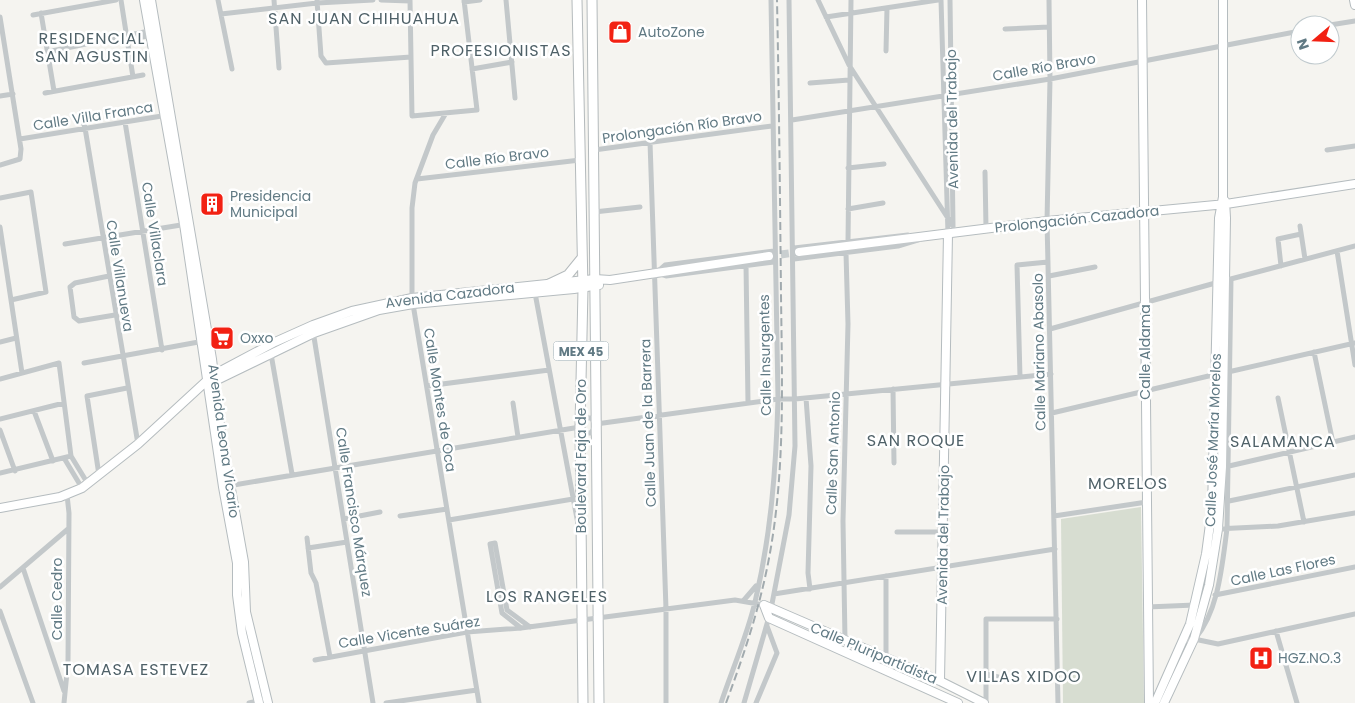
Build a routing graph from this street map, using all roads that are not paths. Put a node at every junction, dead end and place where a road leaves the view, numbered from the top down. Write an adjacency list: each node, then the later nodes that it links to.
1 (116, 0): 29 (street)
2 (120, 0): 43 (street)
3 (144, 0): 42 (street, Avenida Leona Vicario)
4 (151, 0): 70 (street, Avenida Leona Vicario)
5 (218, 0): 30 (street)
6 (274, 0): 28 (street)
7 (373, 0): 23 (street)
8 (381, 0): 24 (street)
9 (480, 0): 25 (street)
10 (506, 0): 49 (street)
11 (577, 0): 31 (main road, Boulevard Faja de Oro / MEX 45)
12 (592, 0): 32 (main road, Boulevard Faja de Oro / MEX 45)
13 (771, 0): 73 (street, Calle Insurgentes)
14 (789, 0): 71 (street)
15 (818, 0): 36 (street)
16 (851, 0): 33 (street)
17 (940, 0): 27 (street); 64 (street, Avenida del Trabajo)
18 (950, 0): 62 (street, Avenida del Trabajo)
19 (1049, 0): 39 (street, Calle Mariano Abasolo)
20 (1142, 0): 48 (street, Calle Aldama)
21 (1224, 0): 44 (street, Calle José María Morelos)
22 (1354, 0): 26 (street)
23 (318, 1): 28 (street); 47 (street)
24 (410, 1): 47 (street)
25 (464, 1): 53 (street)
26 (1355, 5)
27 (887, 8): 33 (street); 45 (street)
28 (275, 9): 30 (street); 51 (street)
29 (41, 13): 34 (street); 46 (street)
30 (221, 14): 52 (street)
31 (577, 14): 32 (main road); 80 (main road, Boulevard Faja de Oro / MEX 45)
32 (592, 14): 78 (main road, Boulevard Faja de Oro / MEX 45)
33 (850, 14): 36 (street); 50 (street)
34 (33, 15)
35 (0, 17): 61 (street)
36 (826, 17): 50 (street)
37 (1355, 21): 38 (street)
38 (1340, 23)
39 (1049, 27): 40 (street); 56 (street, Calle Mariano Abasolo)
40 (1005, 29)
41 (1290, 33): 44 (street, Calle Río Bravo)
42 (149, 34): 43 (street); 70 (street, Avenida Leona Vicario)
43 (127, 38): 46 (street); 55 (street)
44 (1222, 44): 48 (street, Calle Río Bravo); 88 (street, Calle José María Morelos)
45 (886, 51)
46 (47, 52): 59 (street)
47 (411, 57): 69 (street)
48 (1143, 60): 56 (street, Calle Río Bravo); 92 (street, Calle Aldama)
49 (512, 62): 53 (street); 65 (street)
50 (849, 65): 57 (street); 66 (street)
51 (279, 68)
52 (232, 69)
53 (472, 69): 69 (street)
54 (143, 75): 55 (street)
55 (133, 77): 59 (street)
56 (1050, 79): 62 (street, Calle Río Bravo); 95 (street, Calle Mariano Abasolo)
57 (849, 80): 58 (street); 67 (street)
58 (810, 83)
59 (54, 91): 60 (street)
60 (45, 93)
61 (12, 94): 63 (street); 75 (street)
62 (952, 95): 64 (street, Calle Río Bravo); 101 (street, Avenida del Trabajo)
63 (0, 96)
64 (943, 96): 66 (street, Calle Río Bravo); 94 (street, Avenida del Trabajo)
65 (515, 98)
66 (876, 107): 67 (street, Calle Río Bravo); 94 (street)
67 (848, 112): 71 (street, Calle Río Bravo); 83 (street)
68 (80, 113): 74 (street, Calle Villanueva)
69 (446, 113): 85 (street, Calle Montes de Oca)
70 (167, 115): 72 (street, Calle Villa Franca); 96 (street, Avenida Leona Vicario)
71 (792, 120): 110 (street)
72 (125, 122): 74 (street, Calle Villa Franca); 100 (street, Calle Villaclara)
73 (772, 126): 76 (street, Prolongación Río Bravo); 112 (street, Calle Insurgentes)
74 (85, 128): 75 (street, Calle Villa Franca); 105 (street, Calle Villanueva)
75 (20, 139): 82 (street)
76 (650, 142): 78 (street, Prolongación Río Bravo); 121 (street, Calle Juan de la Barrera)
77 (1355, 146): 79 (street)
78 (594, 150): 93 (main road, Boulevard Faja de Oro / MEX 45)
79 (1327, 150)
80 (580, 160): 85 (street, Calle Río Bravo); 113 (main road, Boulevard Faja de Oro / MEX 45)
81 (884, 164): 83 (street)
82 (0, 165)
83 (848, 168): 91 (street)
84 (985, 172): 99 (street)
85 (417, 179): 130 (street, Calle Montes de Oca)
86 (1355, 184): 88 (street, Prolongación Cazadora)
87 (0, 198): 129 (street)
88 (1223, 202): 92 (street, Prolongación Cazadora); 124 (street, Calle José María Morelos)
89 (883, 203): 91 (street)
90 (640, 207): 93 (street)
91 (848, 209): 106 (street)
92 (1144, 211): 95 (street, Prolongación Cazadora); 131 (street, Calle Aldama)
93 (594, 212): 125 (main road, Boulevard Faja de Oro / MEX 45)
94 (947, 218): 101 (street, Avenida del Trabajo); 101 (street)
95 (1048, 221): 99 (street, Prolongación Cazadora); 115 (street, Calle Mariano Abasolo)
96 (187, 224): 100 (street); 136 (street, Avenida Leona Vicario)
97 (1300, 226): 102 (street)
98 (0, 227): 103 (street)
99 (986, 228): 101 (street, Prolongación Cazadora)
100 (143, 232): 105 (street); 139 (street, Calle Villaclara)
101 (951, 233): 104 (street, Prolongación Cazadora); 153 (street, Avenida del Trabajo)
102 (1302, 234): 114 (street); 117 (street)
103 (1, 235): 119 (street)
104 (926, 237): 106 (street); 110 (street, Prolongación Cazadora); 111 (street)
105 (103, 238): 107 (street); 122 (street, Calle Villanueva)
106 (848, 241): 110 (street)
107 (65, 244)
108 (1355, 246): 109 (street)
109 (1337, 251): 114 (street); 138 (street)
110 (796, 253): 111 (street); 162 (street)
111 (846, 253): 158 (street, Calle San Antonio)
112 (772, 256): 116 (street); 121 (street); 159 (street, Calle Insurgentes)
113 (582, 259): 126 (main road); 127 (main road, Boulevard Faja de Oro / MEX 45)
114 (1305, 259): 117 (street)
115 (1048, 262): 123 (street, Calle Mariano Abasolo); 150 (street)
116 (746, 265): 121 (street); 165 (street)
117 (1282, 266): 124 (street)
118 (1095, 267): 123 (street)
119 (7, 271): 120 (street); 129 (street)
120 (0, 272)
121 (656, 273): 125 (street); 168 (street, Calle Juan de la Barrera)
122 (109, 276): 132 (street, Calle Villanueva); 132 (street)
123 (1049, 276): 134 (street, Calle Mariano Abasolo)
124 (1225, 281): 131 (street); 148 (street, Calle José María Morelos)
125 (595, 283): 127 (street); 170 (main road, Boulevard Faja de Oro / MEX 45)
126 (549, 284): 127 (street, Avenida Cazadora); 130 (street, Avenida Cazadora)
127 (582, 284): 128 (street, Avenida Cazadora); 171 (main road, Boulevard Faja de Oro / MEX 45)
128 (535, 293): 130 (street, Avenida Cazadora); 145 (street)
129 (11, 300): 135 (street)
130 (413, 301): 133 (street, Avenida Cazadora); 154 (street, Calle Montes de Oca)
131 (1145, 302): 134 (street); 157 (street, Calle Aldama)
132 (115, 315): 142 (street, Calle Villanueva)
133 (313, 329): 141 (street, Avenida Cazadora); 147 (street, Avenida Cazadora); 184 (street, Calle Francisco Márquez)
134 (1050, 329): 149 (street, Calle Mariano Abasolo)
135 (16, 338): 137 (street); 146 (street)
136 (206, 341): 139 (street); 152 (street, Avenida Leona Vicario)
137 (0, 342)
138 (1353, 343): 140 (street); 144 (street)
139 (162, 350): 142 (street)
140 (1314, 352): 148 (street); 176 (street)
141 (271, 354): 147 (street, Avenida Cazadora); 188 (street)
142 (122, 356): 143 (street); 155 (street, Calle Villanueva)
143 (84, 363)
144 (1355, 365)
145 (549, 370): 154 (street); 173 (street)
146 (22, 373): 151 (street); 163 (street)
147 (224, 373): 152 (street, Avenida Cazadora)
148 (1223, 373): 157 (street); 185 (street, Calle José María Morelos); 185 (street, Calle José María Morelos)
149 (1051, 374): 150 (street); 167 (street, Calle Mariano Abasolo)
150 (1020, 377): 153 (street)
151 (0, 379)
152 (209, 381): 177 (street, Avenida Cazadora); 192 (street, Avenida Leona Vicario)
153 (945, 384): 156 (street); 211 (street, Avenida del Trabajo)
154 (427, 386): 178 (street, Calle Montes de Oca)
155 (127, 388): 177 (street, Calle Villanueva); 189 (street)
156 (893, 389): 158 (street); 183 (street)
157 (1146, 393): 167 (street); 197 (street, Calle Aldama)
158 (846, 394): 160 (street); 223 (street, Calle San Antonio)
159 (778, 398): 162 (street); 165 (street); 221 (street, Calle Insurgentes)
160 (806, 398): 162 (street); 225 (street)
161 (1278, 398): 179 (street)
162 (795, 399): 226 (street)
163 (64, 403): 166 (street); 180 (street)
164 (513, 403): 174 (street)
165 (748, 403): 168 (street)
166 (34, 410): 169 (street); 182 (street)
167 (1052, 413): 203 (street, Calle Mariano Abasolo)
168 (659, 415): 170 (street); 233 (street, Calle Juan de la Barrera)
169 (0, 419)
170 (596, 424): 171 (street); 171 (street); 236 (main road, Boulevard Faja de Oro / MEX 45)
171 (580, 427): 173 (street); 214 (main road, Boulevard Faja de Oro / MEX 45)
172 (0, 430): 186 (street)
173 (560, 430): 174 (street); 195 (street)
174 (518, 437): 178 (street)
175 (1355, 437): 176 (street)
176 (1333, 443): 179 (street)
177 (138, 444): 189 (street, Avenida Cazadora)
178 (437, 450): 184 (street); 199 (street, Calle Montes de Oca)
179 (1288, 453): 185 (street); 193 (street)
180 (71, 456): 181 (street); 191 (street)
181 (64, 458): 182 (street); 191 (street)
182 (53, 461): 186 (street)
183 (894, 463)
184 (335, 467): 188 (street); 204 (street, Calle Francisco Márquez)
185 (1222, 467): 196 (street); 208 (street, Calle José María Morelos)
186 (15, 471): 187 (street)
187 (0, 473)
188 (292, 474): 192 (street)
189 (99, 475): 191 (street, Avenida Cazadora)
190 (1355, 475): 193 (street)
191 (85, 486): 194 (street, Avenida Cazadora)
192 (226, 486): 259 (street, Avenida Leona Vicario)
193 (1296, 487): 196 (street); 206 (street)
194 (66, 495): 198 (street, Avenida Cazadora); 207 (street, Calle Cedro)
195 (573, 499): 205 (street); 214 (street)
196 (1229, 501): 209 (street)
197 (1147, 502): 203 (street); 232 (street, Calle Aldama)
198 (0, 508)
199 (447, 509): 202 (street); 205 (street, Calle Montes de Oca)
200 (380, 512): 204 (street)
201 (1355, 513): 206 (street)
202 (400, 516)
203 (1054, 516): 216 (street, Calle Mariano Abasolo)
204 (344, 519): 213 (street, Calle Francisco Márquez)
205 (449, 520): 242 (street, Calle Montes de Oca)
206 (1304, 522): 209 (street)
207 (68, 529): 218 (street); 258 (street, Calle Cedro)
208 (1214, 529): 209 (street); 230 (street, Calle José María Morelos); 244 (street, Calle José María Morelos)
209 (1227, 530): 227 (street)
210 (897, 532): 211 (street)
211 (943, 532): 219 (street, Avenida del Trabajo)
212 (307, 538): 215 (street)
213 (347, 542): 215 (street); 247 (street, Calle Francisco Márquez)
214 (581, 544): 238 (main road, Boulevard Faja de Oro / MEX 45)
215 (308, 548): 249 (street)
216 (1055, 549): 219 (street); 237 (street, Calle Mariano Abasolo)
217 (1355, 567): 227 (street, Calle Las Flores)
218 (22, 568): 224 (street); 258 (street)
219 (942, 568): 220 (street); 255 (street, Avenida del Trabajo)
220 (886, 576): 223 (street); 250 (street)
221 (759, 579): 228 (street); 229 (street, Calle Insurgentes)
222 (499, 581): 222 (street); 240 (street); 241 (street)
223 (843, 583): 225 (street); 245 (street, Calle San Antonio)
224 (0, 586)
225 (810, 589): 226 (street)
226 (774, 594): 231 (street)
227 (1215, 595): 244 (street)
228 (744, 600): 229 (street, Calle Pluripartidista); 233 (street, Calle Pluripartidista)
229 (755, 602): 231 (street, Calle Pluripartidista); 269 (street, Calle Insurgentes)
230 (1195, 605): 232 (street); 246 (street, Calle José María Morelos)
231 (768, 607): 239 (street); 245 (street, Calle Pluripartidista)
232 (1147, 607): 275 (street, Calle Aldama)
233 (666, 609): 236 (street, Calle Pluripartidista); 268 (street, Calle Juan de la Barrera)
234 (0, 611): 260 (street)
235 (1355, 614): 243 (street)
236 (599, 619): 238 (street, Calle Pluripartidista); 267 (main road, Boulevard Faja de Oro / MEX 45)
237 (1057, 619): 253 (street); 274 (street, Calle Mariano Abasolo)
238 (582, 621): 240 (street, Calle Vicente Suárez); 266 (main road, Boulevard Faja de Oro / MEX 45)
239 (768, 622): 248 (street, Calle Pluripartidista); 270 (street); 271 (street)
240 (530, 627): 241 (street, Calle Vicente Suárez)
241 (522, 628): 242 (street, Calle Vicente Suárez)
242 (467, 632): 247 (street, Calle Vicente Suárez); 257 (street, Calle Montes de Oca)
243 (1276, 632): 244 (street); 278 (street)
244 (1195, 639): 246 (street); 277 (street, Calle José María Morelos)
245 (845, 640): 248 (street, Calle San Antonio); 250 (street, Calle Pluripartidista)
246 (1183, 641): 276 (street, Calle José María Morelos)
247 (364, 651): 249 (street, Calle Vicente Suárez); 263 (street, Calle Francisco Márquez)
248 (849, 653): 254 (street, Calle Pluripartidista)
249 (330, 657): 251 (street, Calle Vicente Suárez)
250 (886, 658): 252 (street, Calle Pluripartidista)
251 (315, 660)
252 (915, 671): 254 (street); 255 (street, Calle Pluripartidista)
253 (986, 674): 256 (street); 273 (street)
254 (911, 681): 272 (street, Calle Pluripartidista)
255 (940, 681): 273 (street, Calle Pluripartidista)
256 (1014, 681)
257 (477, 690): 264 (street); 265 (street, Calle Montes de Oca)
258 (65, 692): 261 (street, Calle Cedro)
259 (263, 701): 262 (street)
260 (33, 703)
261 (64, 703)
262 (249, 703)
263 (373, 703)
264 (386, 703)
265 (479, 703)
266 (583, 703)
267 (599, 703)
268 (666, 703)
269 (721, 703)
270 (744, 703)
271 (756, 703)
272 (958, 703)
273 (985, 703)
274 (1058, 703)
275 (1149, 703)
276 (1155, 703)
277 (1164, 703)
278 (1297, 703)

